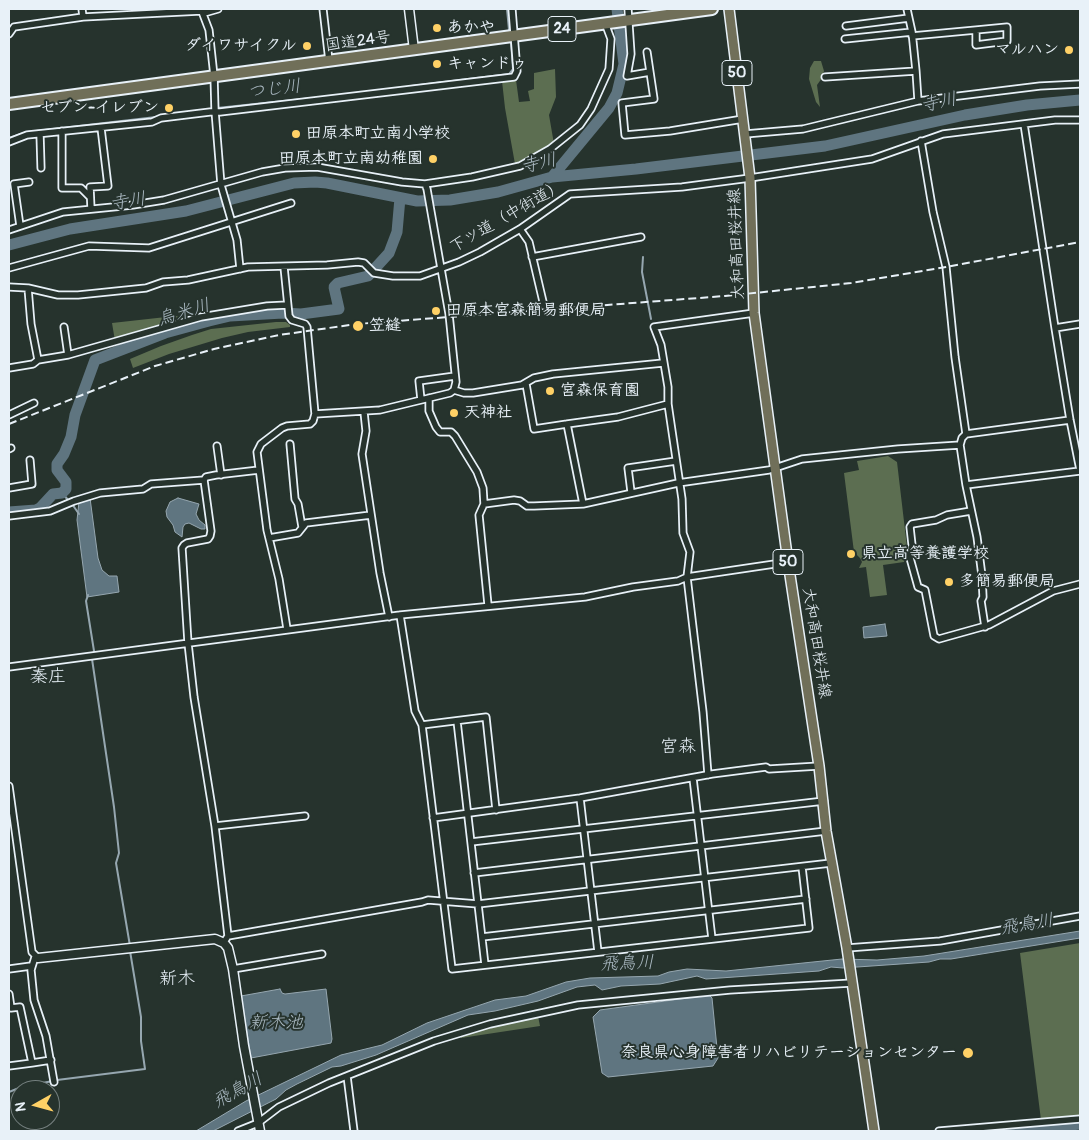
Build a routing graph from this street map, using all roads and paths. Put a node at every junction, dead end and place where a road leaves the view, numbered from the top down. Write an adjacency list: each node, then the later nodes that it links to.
1 (82, 9): 13 (street)
2 (107, 9): 12 (street)
3 (218, 9): 11 (street)
4 (323, 9): 25 (street)
5 (409, 9): 23 (street)
6 (512, 9): 21 (street)
7 (628, 9): 15 (street)
8 (712, 9): 15 (highway, 国道24号 / 24)
9 (729, 9): 34 (main road, 大和高田桜井線 / 50)
10 (907, 9): 14 (street)
11 (202, 11): 12 (street); 28 (street)
12 (106, 16): 13 (street)
13 (83, 17): 19 (street)
14 (909, 18): 17 (street); 20 (street)
15 (626, 20): 16 (highway, 国道24号 / 24); 27 (street)
16 (607, 23): 21 (highway, 国道24号 / 24); 47 (street)
17 (846, 26)
18 (976, 30): 18 (street); 20 (street)
19 (9, 34)
20 (912, 34): 22 (street); 26 (street)
21 (515, 35): 23 (highway, 国道24号 / 24); 33 (street)
22 (845, 39)
23 (414, 50): 25 (highway, 国道24号 / 24)
24 (647, 52): 27 (street)
25 (329, 61): 28 (highway, 国道24号 / 24)
26 (916, 71): 29 (street); 31 (street)
27 (650, 72): 34 (street)
28 (214, 76): 32 (highway, 国道24号 / 24); 33 (street)
29 (825, 77)
30 (1080, 84): 31 (street)
31 (918, 101): 40 (street)
32 (9, 104)
33 (215, 110): 37 (street); 46 (street)
34 (743, 119): 40 (main road, 大和高田桜井線 / 50)
35 (1080, 120): 36 (street, 下ツ道（中街道）)
36 (1024, 124): 41 (street, 下ツ道（中街道）); 68 (street)
37 (101, 128): 38 (street); 48 (street)
38 (62, 131): 39 (street); 48 (street)
39 (40, 134): 42 (street); 43 (street)
40 (745, 136): 44 (main road, 大和高田桜井線 / 50)
41 (921, 141): 44 (street, 下ツ道（中街道）); 85 (street)
42 (9, 142)
43 (41, 168)
44 (750, 176): 53 (street, 下ツ道（中街道）); 65 (main road, 大和高田桜井線 / 50)
45 (29, 182): 52 (street)
46 (221, 186): 47 (street); 50 (street); 51 (street)
47 (426, 187): 60 (street)
48 (90, 197): 50 (street)
49 (291, 203): 51 (street)
50 (91, 209): 52 (street)
51 (231, 221): 58 (street); 59 (street)
52 (20, 226): 54 (street)
53 (520, 229): 56 (street); 60 (street, 下ツ道（中街道）)
54 (9, 230)
55 (641, 237): 56 (street)
56 (532, 257): 64 (street)
57 (284, 267): 59 (street, 下ツ道（中街道）); 60 (street, 下ツ道（中街道）); 63 (street)
58 (9, 268)
59 (240, 269): 62 (street, 下ツ道（中街道）)
60 (440, 269): 73 (street)
61 (9, 287): 62 (street, 下ツ道（中街道）)
62 (28, 288): 70 (street)
63 (287, 305): 69 (street); 81 (street)
64 (544, 306)
65 (754, 313): 71 (street); 91 (main road, 大和高田桜井線 / 50)
66 (1080, 324): 68 (street)
67 (64, 326): 69 (street)
68 (1055, 328): 83 (street)
69 (68, 355): 70 (street)
70 (38, 360): 72 (street)
71 (663, 363): 74 (street); 79 (street)
72 (9, 368)
73 (455, 376): 75 (street); 77 (street)
74 (526, 384): 75 (street); 84 (street)
75 (454, 390): 76 (street)
76 (429, 398): 77 (street); 100 (street)
77 (421, 400): 80 (street)
78 (34, 403): 82 (street)
79 (668, 404): 84 (street); 90 (street)
80 (364, 412): 81 (street); 103 (street)
81 (315, 414): 92 (street)
82 (9, 415)
83 (1070, 420): 85 (street); 93 (street)
84 (568, 424): 101 (street)
85 (966, 434): 87 (street)
86 (290, 444): 105 (street)
87 (960, 445): 91 (street); 97 (street)
88 (217, 446): 94 (street)
89 (30, 460): 98 (street)
90 (676, 461): 96 (street); 99 (street)
91 (775, 468): 96 (street); 107 (main road, 大和高田桜井線 / 50)
92 (259, 470): 94 (street); 106 (street)
93 (1080, 470): 97 (street)
94 (221, 475): 95 (street)
95 (204, 480): 104 (street); 115 (street)
96 (678, 483): 99 (street); 108 (street)
97 (966, 485): 102 (street)
98 (9, 488)
99 (631, 492): 101 (street)
100 (484, 504): 101 (street); 110 (street)
101 (583, 504)
102 (971, 511): 113 (street); 113 (street)
103 (371, 515): 105 (street); 112 (street)
104 (9, 516)
105 (302, 526): 106 (street)
106 (269, 538): 114 (street)
107 (788, 562): 108 (street); 119 (main road, 大和高田桜井線 / 50)
108 (687, 577): 110 (street); 120 (street)
109 (1080, 584): 113 (street)
110 (488, 606): 111 (street)
111 (400, 615): 112 (street); 118 (street)
112 (389, 617): 114 (street)
113 (985, 626)
114 (287, 629): 115 (street)
115 (188, 643): 116 (street); 130 (street)
116 (9, 668)
117 (457, 721): 118 (street); 125 (street); 126 (street)
118 (422, 724): 129 (street)
119 (819, 766): 120 (street); 124 (main road, 大和高田桜井線 / 50)
120 (708, 775): 121 (street)
121 (693, 778): 123 (street); 128 (street)
122 (9, 786): 153 (street)
123 (580, 798): 125 (street); 131 (street)
124 (824, 801): 128 (street); 132 (main road, 大和高田桜井線 / 50)
125 (496, 810): 126 (street)
126 (468, 814): 129 (street); 133 (street)
127 (305, 816): 130 (street)
128 (697, 816): 131 (street); 134 (street)
129 (433, 818): 142 (street)
130 (215, 826): 148 (street)
131 (584, 829): 133 (street); 135 (street)
132 (826, 832): 134 (street); 136 (main road, 大和高田桜井線 / 50)
133 (471, 842): 138 (street)
134 (701, 846): 135 (street); 139 (street)
135 (588, 859): 138 (street); 140 (street)
136 (831, 862): 137 (street); 150 (main road, 大和高田桜井線 / 50)
137 (802, 867): 139 (street); 141 (street)
138 (474, 873): 143 (street)
139 (705, 878): 140 (street); 144 (street)
140 (591, 891): 143 (street); 146 (street)
141 (806, 899): 144 (street); 149 (street)
142 (443, 901): 143 (street); 148 (street); 154 (street)
143 (478, 904): 147 (street)
144 (708, 910): 146 (street); 149 (street)
145 (1080, 916): 150 (street)
146 (595, 923): 147 (street); 151 (street)
147 (482, 937): 154 (street)
148 (226, 939): 153 (street); 157 (street)
149 (712, 940): 151 (street)
150 (848, 949): 158 (main road, 大和高田桜井線 / 50)
151 (598, 952): 154 (street)
152 (322, 954): 157 (street)
153 (36, 958): 155 (street)
154 (485, 965)
155 (31, 966): 156 (street); 160 (street)
156 (9, 969)
157 (233, 970): 166 (street)
158 (852, 981): 163 (street); 170 (main road, 大和高田桜井線 / 50)
159 (9, 994): 161 (street)
160 (51, 1060): 161 (street); 164 (street)
161 (32, 1062): 162 (street)
162 (9, 1066)
163 (347, 1076): 166 (street); 169 (street)
164 (54, 1080)
165 (1080, 1119): 171 (street)
166 (258, 1121): 167 (street); 168 (street)
167 (238, 1131)
168 (260, 1131)
169 (354, 1131)
170 (874, 1131)
171 (939, 1131)

